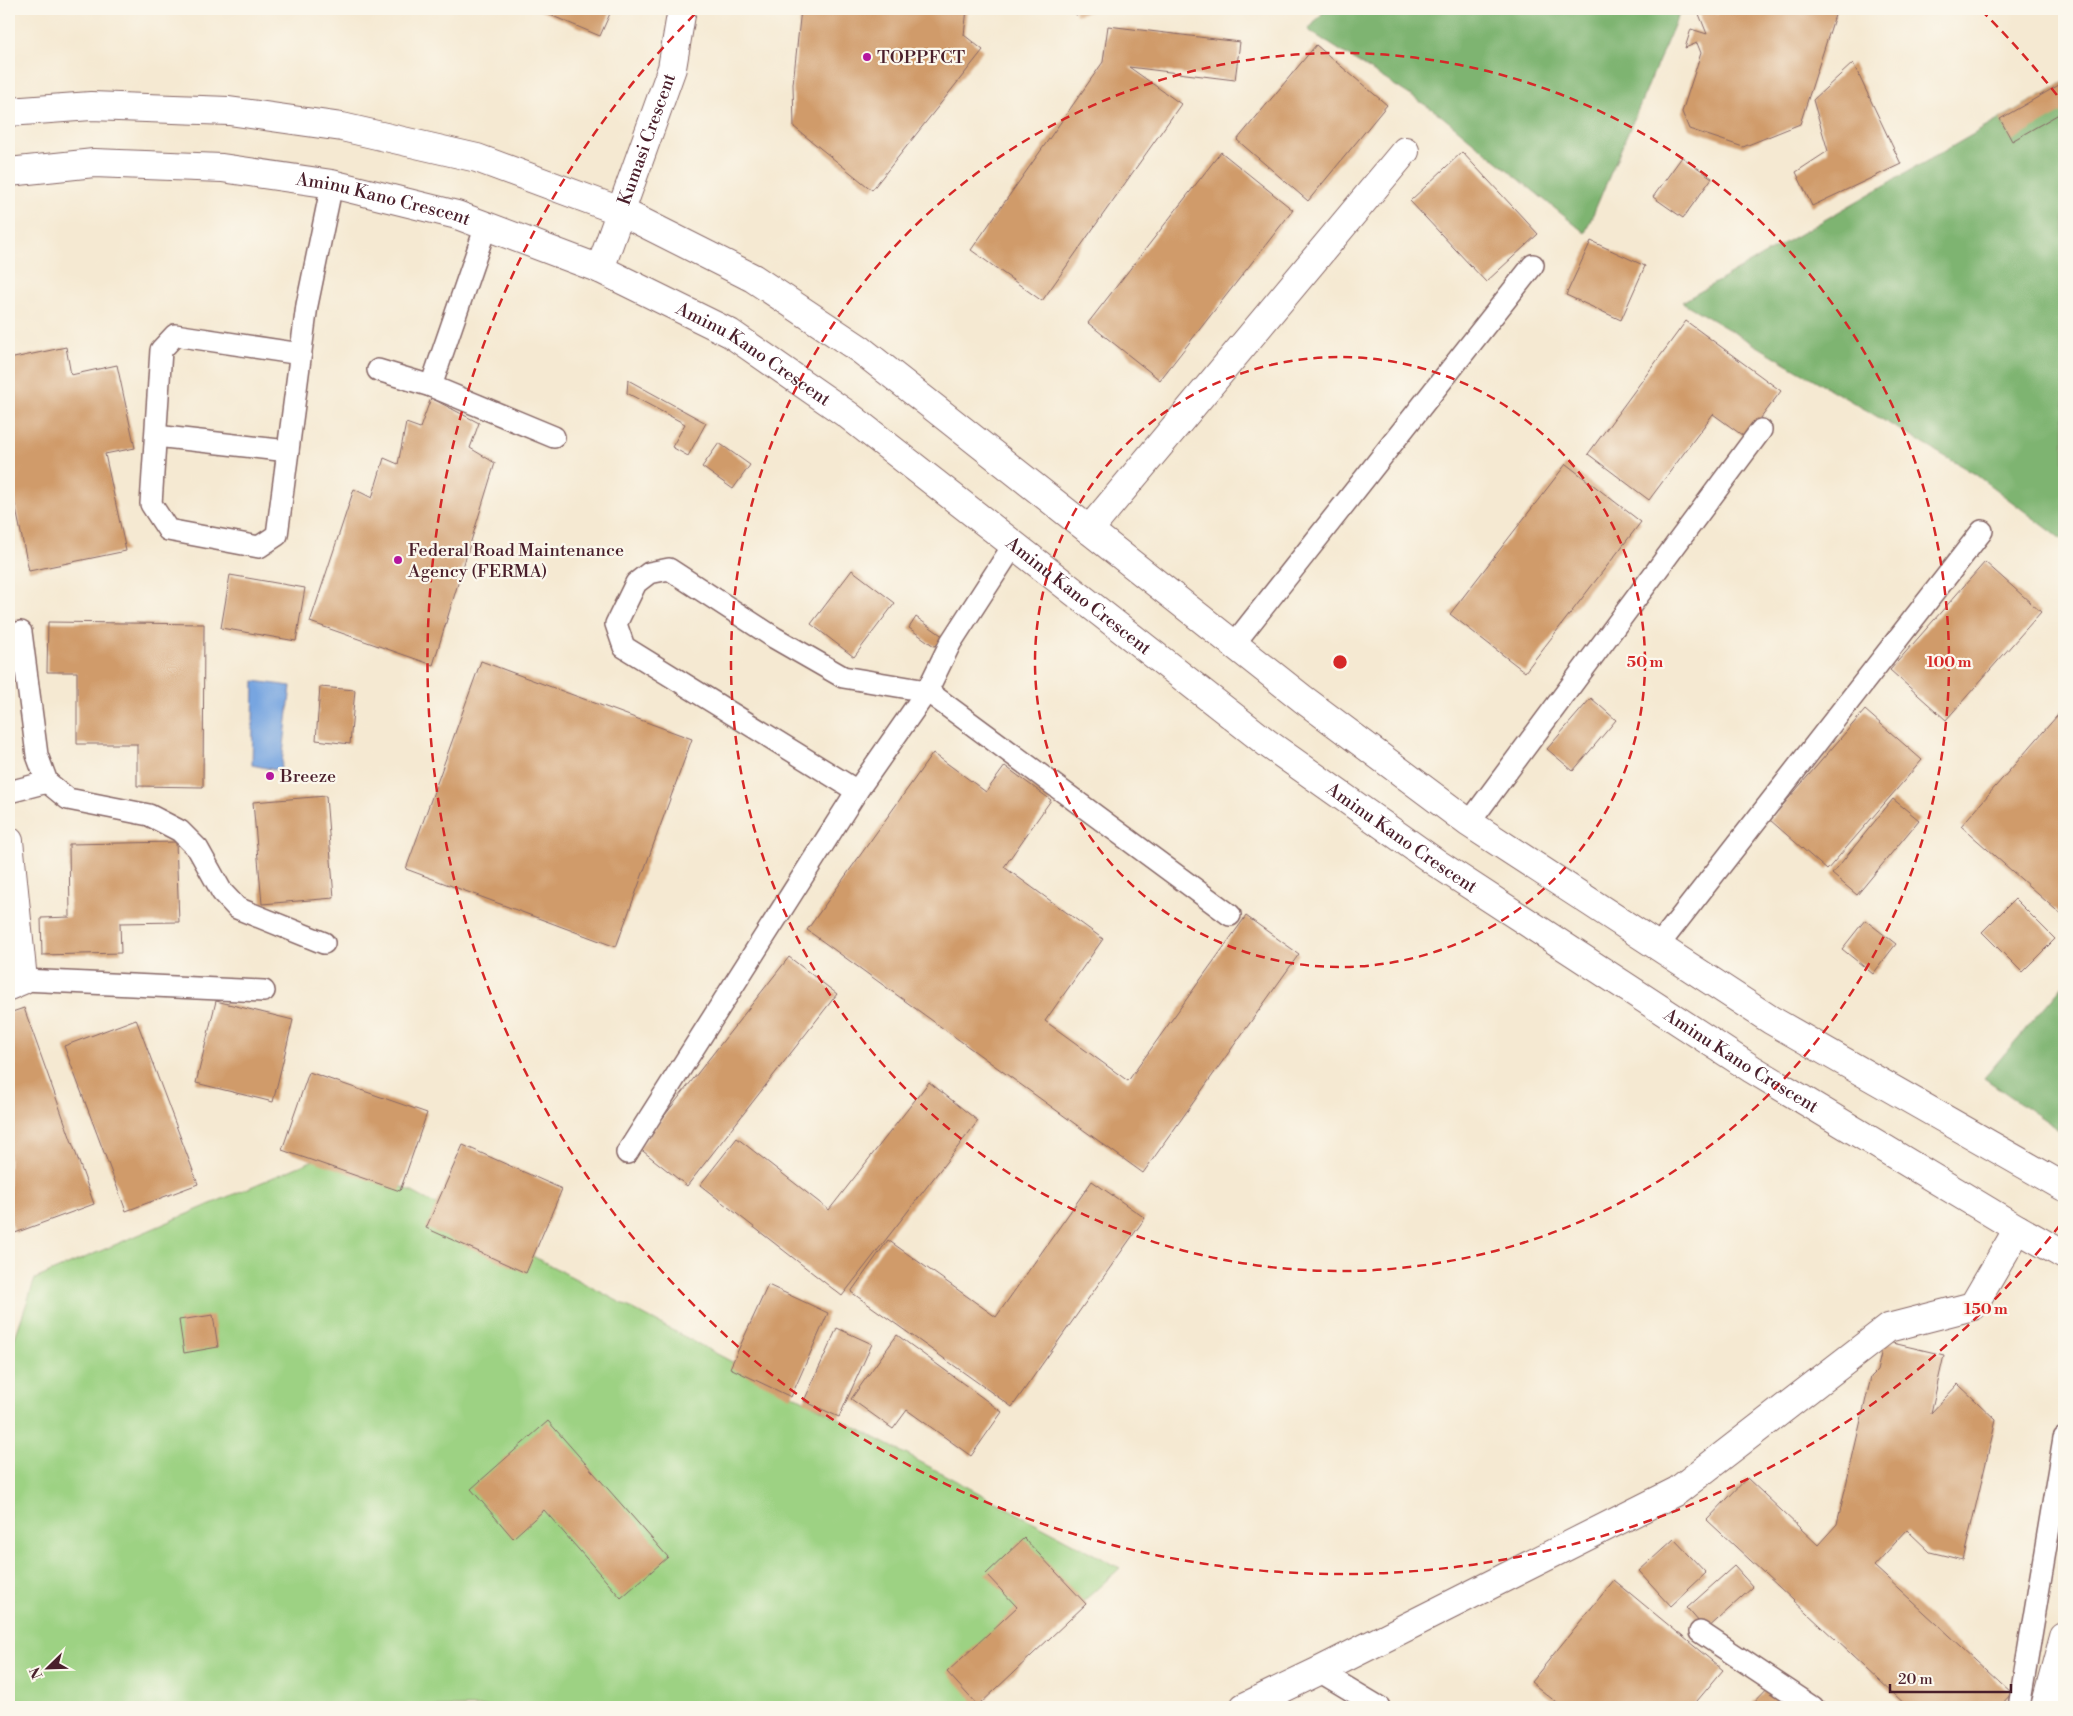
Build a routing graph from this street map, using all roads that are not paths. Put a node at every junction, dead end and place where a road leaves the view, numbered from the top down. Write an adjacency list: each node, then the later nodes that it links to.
1 (682, 9): 6 (street, Kumasi Crescent)
2 (9, 112): 6 (street)
3 (1405, 151): 17 (street)
4 (9, 172): 5 (street, Aminu Kano Crescent)
5 (332, 184): 7 (street, Aminu Kano Crescent); 10 (lane)
6 (620, 211): 9 (street, Kumasi Crescent); 17 (street)
7 (486, 226): 9 (street, Aminu Kano Crescent); 12 (lane)
8 (1533, 265): 21 (lane)
9 (600, 269): 19 (street, Aminu Kano Crescent)
10 (300, 354): 14 (lane); 16 (lane)
11 (378, 370): 12 (lane)
12 (431, 386): 15 (lane)
13 (1761, 430): 26 (lane)
14 (156, 436): 16 (lane); 16 (lane)
15 (554, 437)
16 (288, 451)
17 (1089, 530): 21 (street)
18 (1982, 532): 30 (lane)
19 (1013, 546): 22 (lane); 35 (street, Aminu Kano Crescent)
20 (21, 632): 23 (lane)
21 (1234, 644): 26 (street)
22 (927, 691): 24 (lane); 24 (lane); 28 (lane)
23 (47, 782): 25 (lane); 29 (lane)
24 (857, 791): 33 (lane)
25 (9, 792)
26 (1469, 823): 30 (street)
27 (9, 841): 31 (street)
28 (1230, 915)
29 (324, 943)
30 (1658, 946): 34 (street)
31 (16, 983): 32 (lane)
32 (264, 991)
33 (627, 1153)
34 (2064, 1187)
35 (2018, 1229): 36 (street, Aminu Kano Crescent); 40 (street)
36 (2064, 1255)
37 (2064, 1438): 44 (lane)
38 (1700, 1632): 43 (lane)
39 (2064, 1637): 45 (street)
40 (1320, 1671): 41 (street); 42 (lane)
41 (1244, 1707)
42 (1378, 1707)
43 (1813, 1707)
44 (2019, 1707)
45 (2045, 1707)

